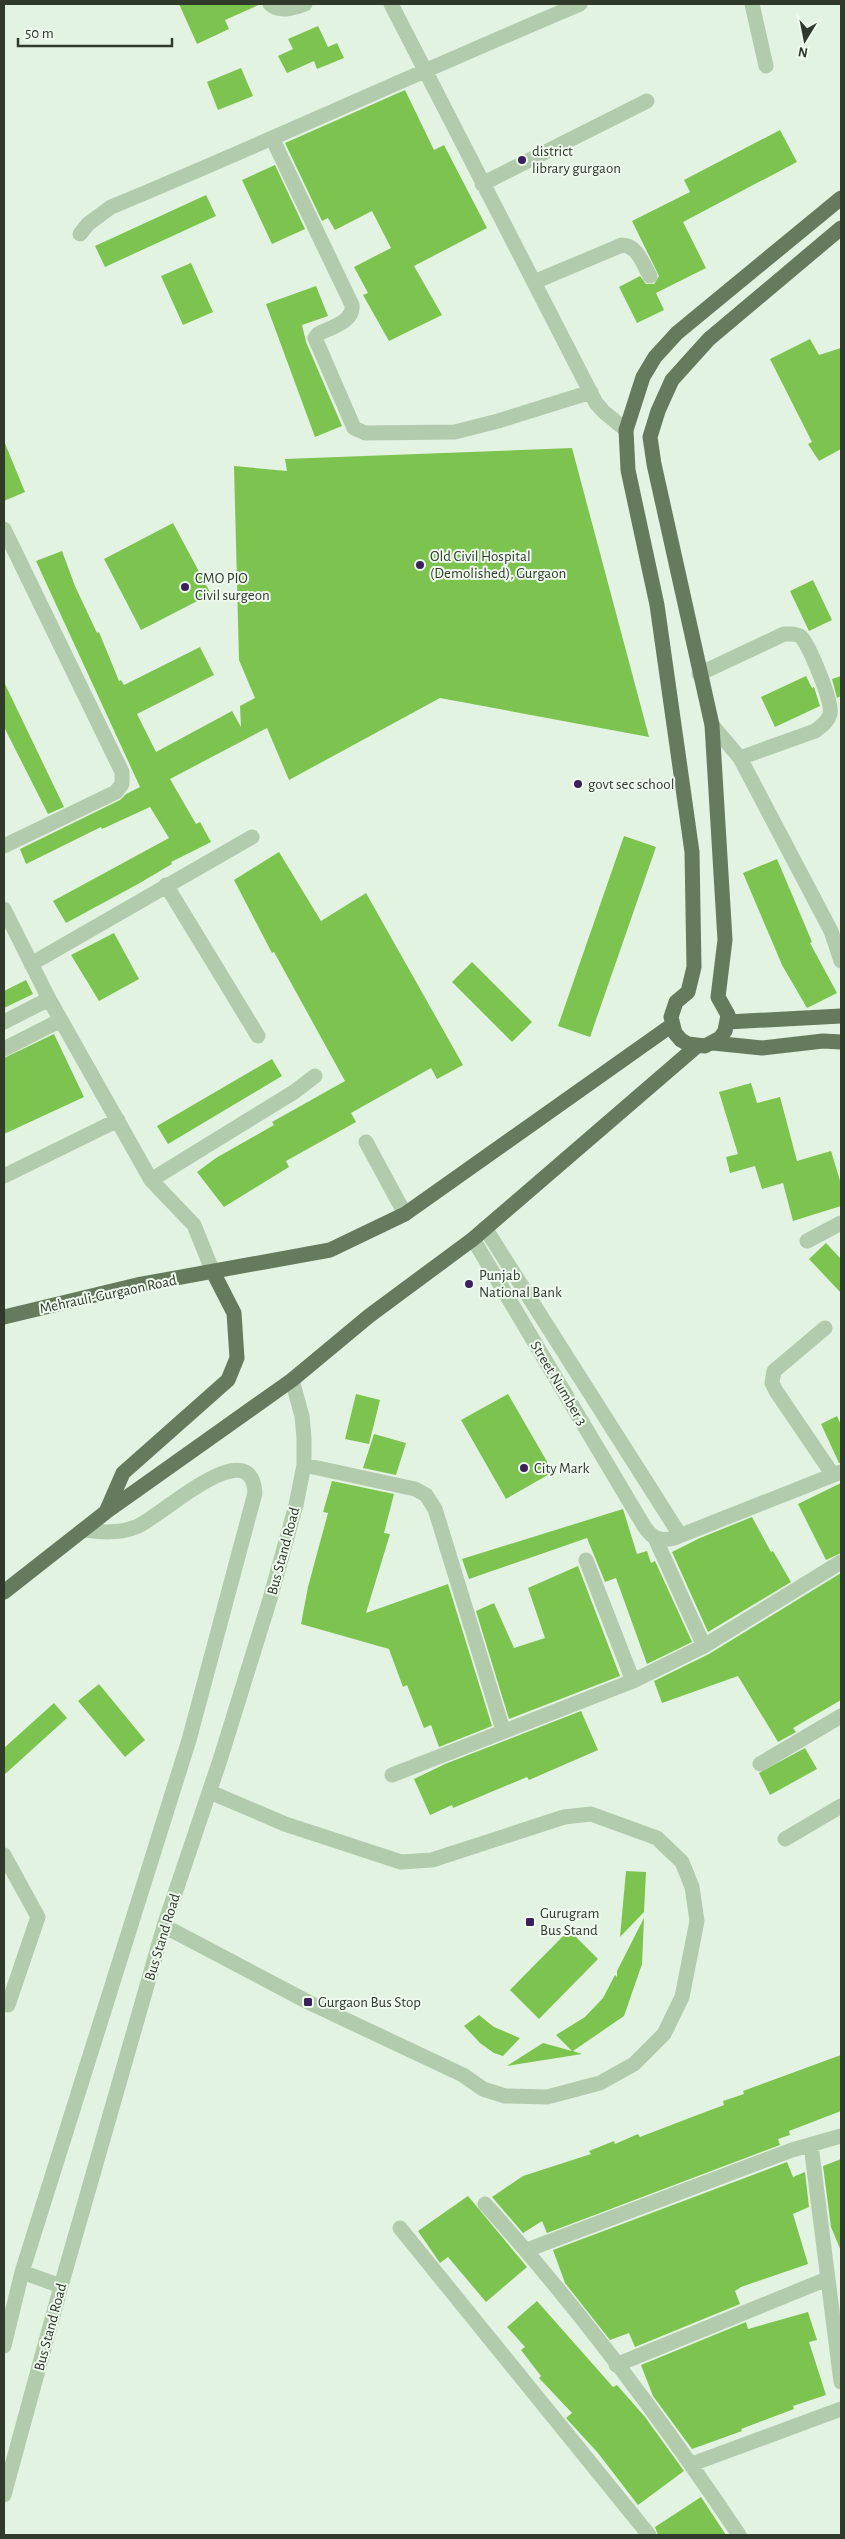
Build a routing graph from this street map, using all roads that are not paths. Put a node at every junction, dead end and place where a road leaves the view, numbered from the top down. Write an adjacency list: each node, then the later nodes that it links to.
1 (270, 4): 2 (street)
2 (305, 4)
3 (391, 4): 7 (street)
4 (580, 4): 7 (street)
5 (752, 4): 6 (street)
6 (766, 66)
7 (424, 70): 9 (street); 10 (street)
8 (647, 101): 10 (street)
9 (273, 140): 13 (street); 16 (street)
10 (482, 184): 15 (street)
11 (841, 198): 17 (main road)
12 (841, 228): 19 (main road)
13 (80, 234)
14 (650, 276): 15 (street)
15 (534, 282): 16 (street)
16 (591, 392): 17 (street)
17 (626, 430): 34 (main road)
18 (4, 529): 23 (street)
19 (699, 674): 20 (main road); 21 (street)
20 (712, 725): 21 (street); 33 (main road)
21 (740, 758): 26 (street)
22 (252, 837): 24 (street)
23 (4, 846)
24 (166, 886): 28 (street); 35 (street)
25 (5, 917): 28 (street)
26 (836, 929): 27 (street)
27 (841, 961)
28 (31, 964): 29 (street)
29 (49, 999): 31 (street); 32 (street)
30 (841, 1016): 33 (main road)
31 (61, 1020): 39 (street); 41 (street)
32 (4, 1022)
33 (727, 1022): 37 (main road)
34 (672, 1025): 38 (main road); 45 (main road, Mehrauli-Gurgaon Road)
35 (258, 1036)
36 (841, 1042): 37 (main road)
37 (712, 1043): 38 (main road)
38 (697, 1046): 47 (main road)
39 (4, 1049)
40 (315, 1076): 44 (street)
41 (118, 1120): 43 (street); 44 (street)
42 (366, 1142): 45 (street)
43 (4, 1176)
44 (151, 1180): 50 (street)
45 (405, 1214): 50 (main road, Mehrauli-Gurgaon Road)
46 (841, 1223): 49 (street)
47 (485, 1228): 48 (main road); 58 (street)
48 (473, 1239): 53 (main road); 59 (street, Street Number 3)
49 (808, 1241)
50 (212, 1272): 51 (main road, Mehrauli-Gurgaon Road); 56 (main road)
51 (4, 1317)
52 (825, 1328): 55 (street)
53 (292, 1380): 54 (street, Bus Stand Road); 56 (main road)
54 (304, 1465): 66 (street); 69 (street, Bus Stand Road)
55 (837, 1474): 58 (street)
56 (106, 1512): 57 (main road)
57 (83, 1530): 62 (main road); 80 (street)
58 (680, 1535): 59 (street)
59 (655, 1538): 63 (street, Street Number 3)
60 (586, 1560): 64 (street)
61 (841, 1562): 63 (street)
62 (4, 1592)
63 (704, 1646): 64 (street)
64 (633, 1681): 66 (street)
65 (841, 1716): 67 (street)
66 (504, 1730): 68 (street)
67 (760, 1764)
68 (392, 1775)
69 (210, 1792): 73 (street, Bus Stand Road); 73 (street)
70 (841, 1806): 71 (street)
71 (785, 1840)
72 (4, 1855): 74 (street)
73 (164, 1926): 82 (street, Bus Stand Road)
74 (8, 2006)
75 (841, 2136): 76 (street)
76 (811, 2145): 79 (street); 81 (street)
77 (485, 2204): 79 (street)
78 (400, 2228): 89 (street)
79 (527, 2250): 84 (street)
80 (22, 2272): 82 (street); 83 (street)
81 (827, 2279): 84 (street); 85 (street)
82 (61, 2286): 88 (street, Bus Stand Road)
83 (4, 2346)
84 (616, 2365): 87 (street)
85 (841, 2382)
86 (841, 2409): 87 (street)
87 (692, 2464): 90 (street)
88 (4, 2495)
89 (648, 2535)
90 (739, 2535)

